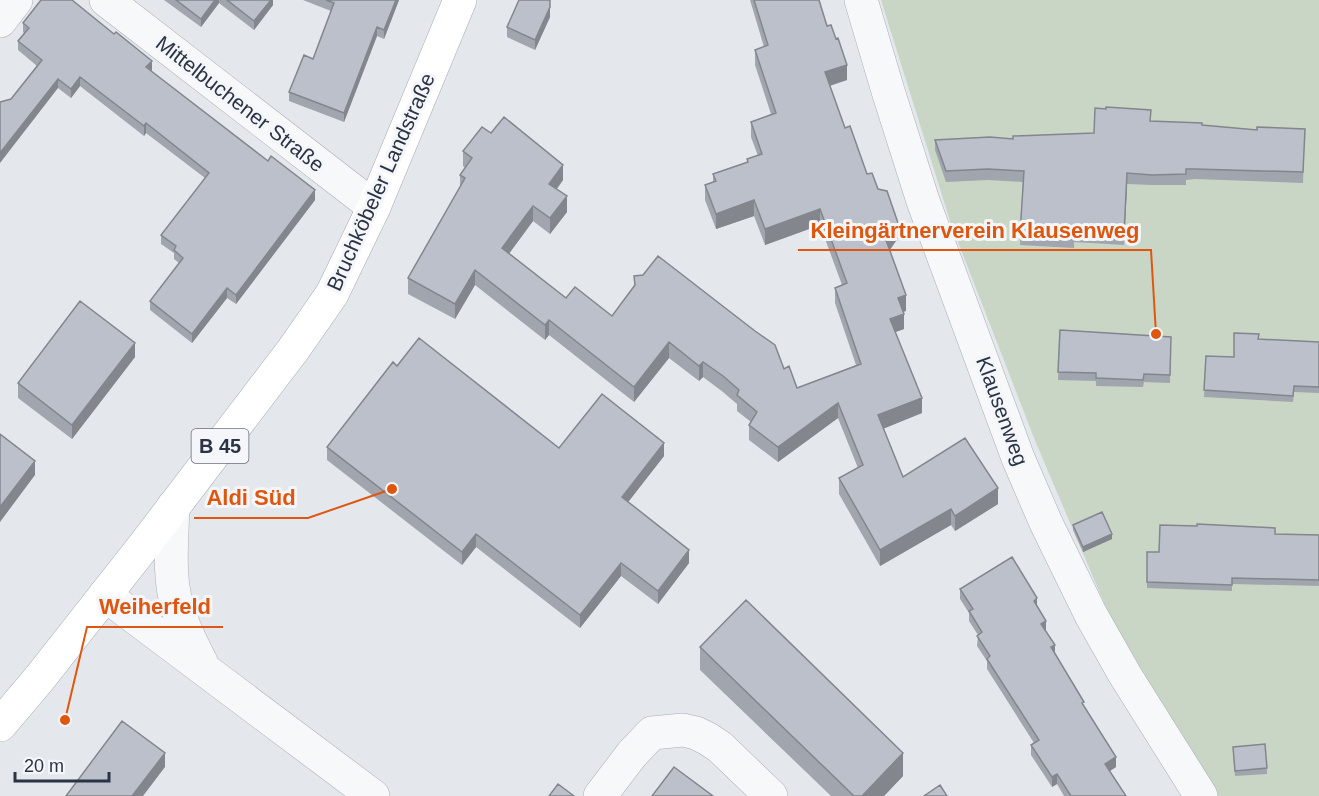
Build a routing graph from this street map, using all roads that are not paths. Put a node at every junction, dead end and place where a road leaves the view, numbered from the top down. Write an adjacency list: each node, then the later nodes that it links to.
1 (16, 0): 5 (street)
2 (106, 0): 6 (street, Mittelbuchener Straße)
3 (460, 0): 6 (main road, Bruchköbeler Landstraße / B 45)
4 (861, 0): 14 (street, Klausenweg)
5 (0, 21)
6 (374, 207): 7 (main road, Bruchköbeler Landstraße / B 45)
7 (173, 507): 8 (main road, Bruchköbeler Landstraße / B 45); 9 (street)
8 (105, 595): 9 (street); 10 (main road, Bruchköbeler Landstraße / B 45)
9 (205, 669): 11 (street)
10 (0, 725)
11 (373, 796)
12 (600, 796): 13 (street)
13 (771, 796)
14 (1200, 796)

